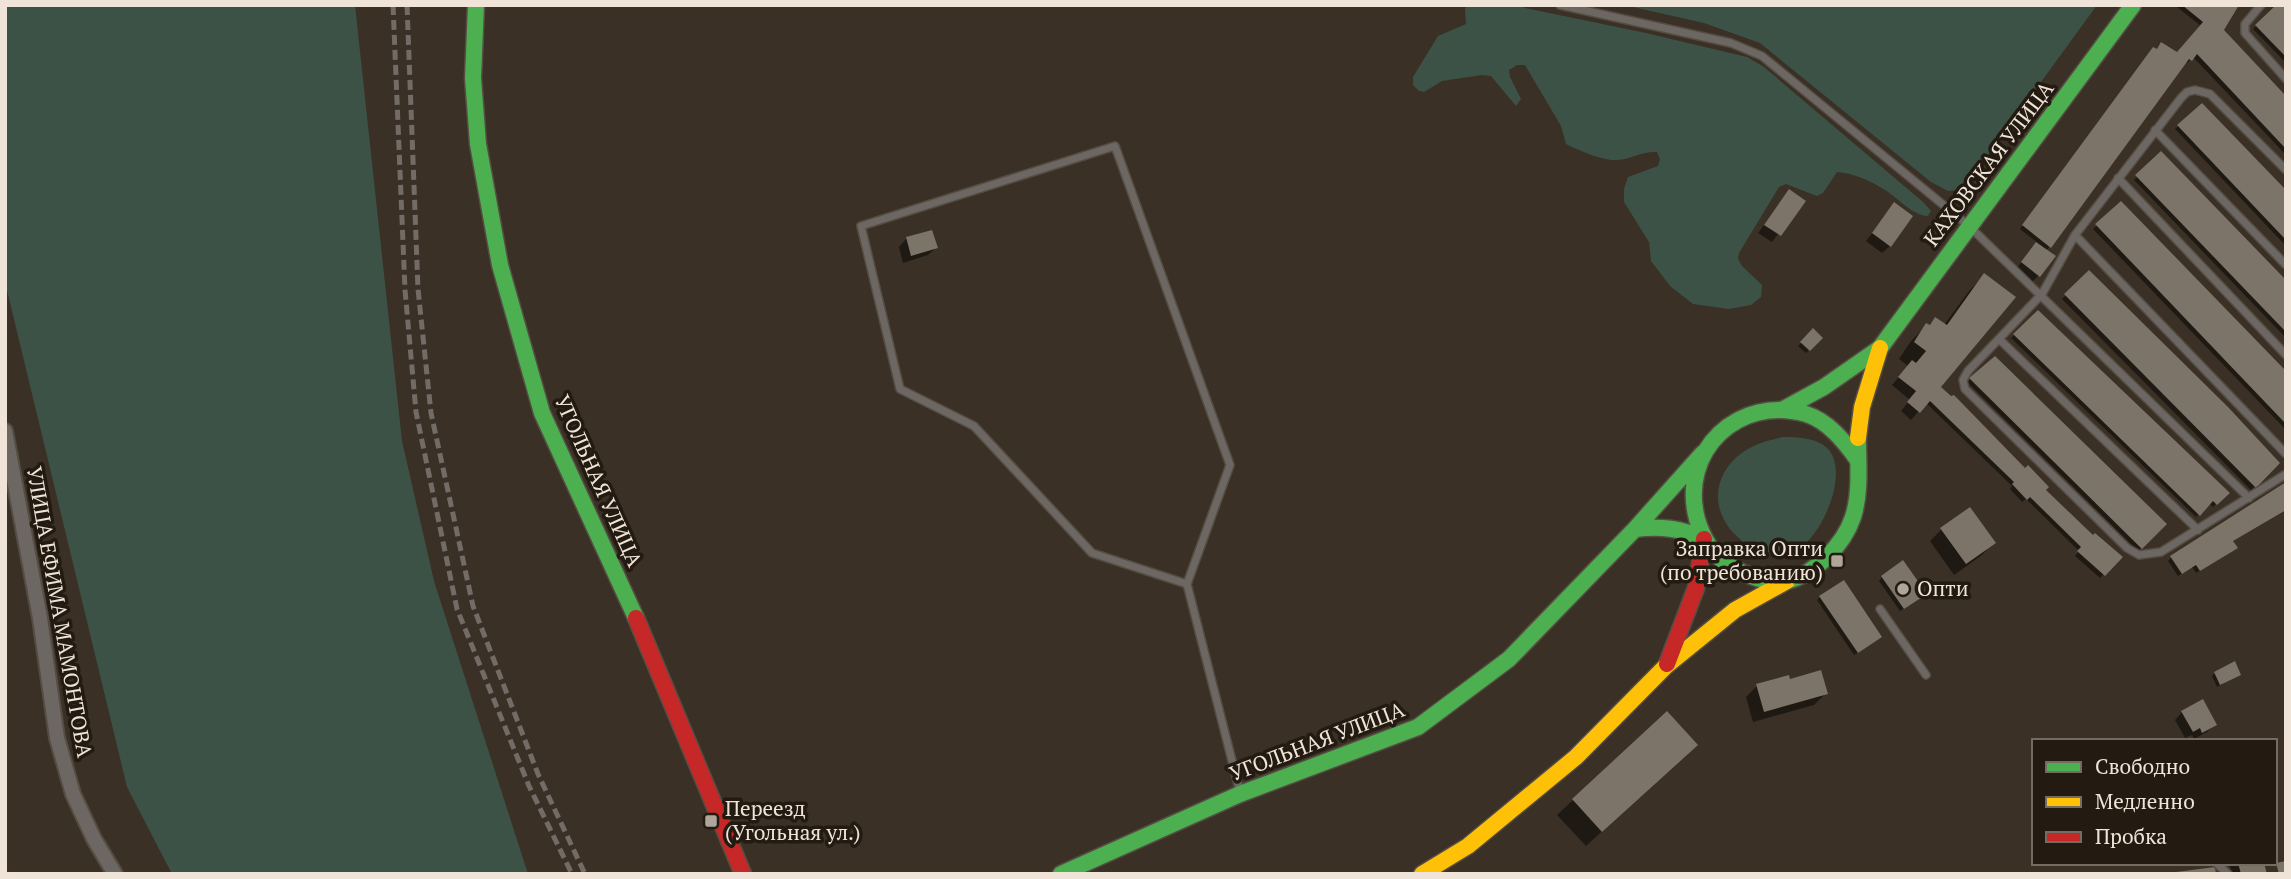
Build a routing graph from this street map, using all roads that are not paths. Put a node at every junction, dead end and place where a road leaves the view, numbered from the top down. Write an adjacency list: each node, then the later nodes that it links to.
1 (476, 5): 33 (main road, УГОЛЬНАЯ УЛИЦА)
2 (1560, 5): 9 (lane)
3 (2133, 5): 9 (main road, КАХОВСКАЯ УЛИЦА)
4 (2261, 5): 5 (lane)
5 (2286, 79)
6 (2155, 130): 7 (lane); 8 (lane); 11 (lane)
7 (2286, 170)
8 (2118, 178): 10 (lane); 15 (lane)
9 (1969, 226): 12 (lane); 14 (main road, КАХОВСКАЯ УЛИЦА)
10 (2075, 235): 12 (lane); 19 (lane)
11 (2286, 265)
12 (2042, 294): 13 (lane); 22 (lane)
13 (1998, 339): 24 (lane); 24 (lane)
14 (1880, 348): 16 (main road); 20 (main road)
15 (2286, 355)
16 (1782, 410): 18 (main road); 20 (main road)
17 (5, 430): 32 (street, УЛИЦА ЕФИМА МАМОНТОВА)
18 (1703, 453): 23 (main road, УГОЛЬНАЯ УЛИЦА); 25 (main road)
19 (2286, 454)
20 (1857, 459): 26 (main road)
21 (2286, 474): 22 (lane)
22 (2249, 498): 24 (lane)
23 (1634, 529): 25 (main road); 31 (main road, УГОЛЬНАЯ УЛИЦА)
24 (2198, 530)
25 (1704, 539): 26 (main road); 29 (main road)
26 (1787, 580): 29 (main road)
27 (1187, 584): 27 (lane); 31 (lane)
28 (1880, 609): 30 (lane)
29 (1666, 666): 35 (main road)
30 (1926, 675)
31 (1240, 793): 34 (main road, УГОЛЬНАЯ УЛИЦА)
32 (115, 874)
33 (743, 874)
34 (1061, 874)
35 (1422, 874)

